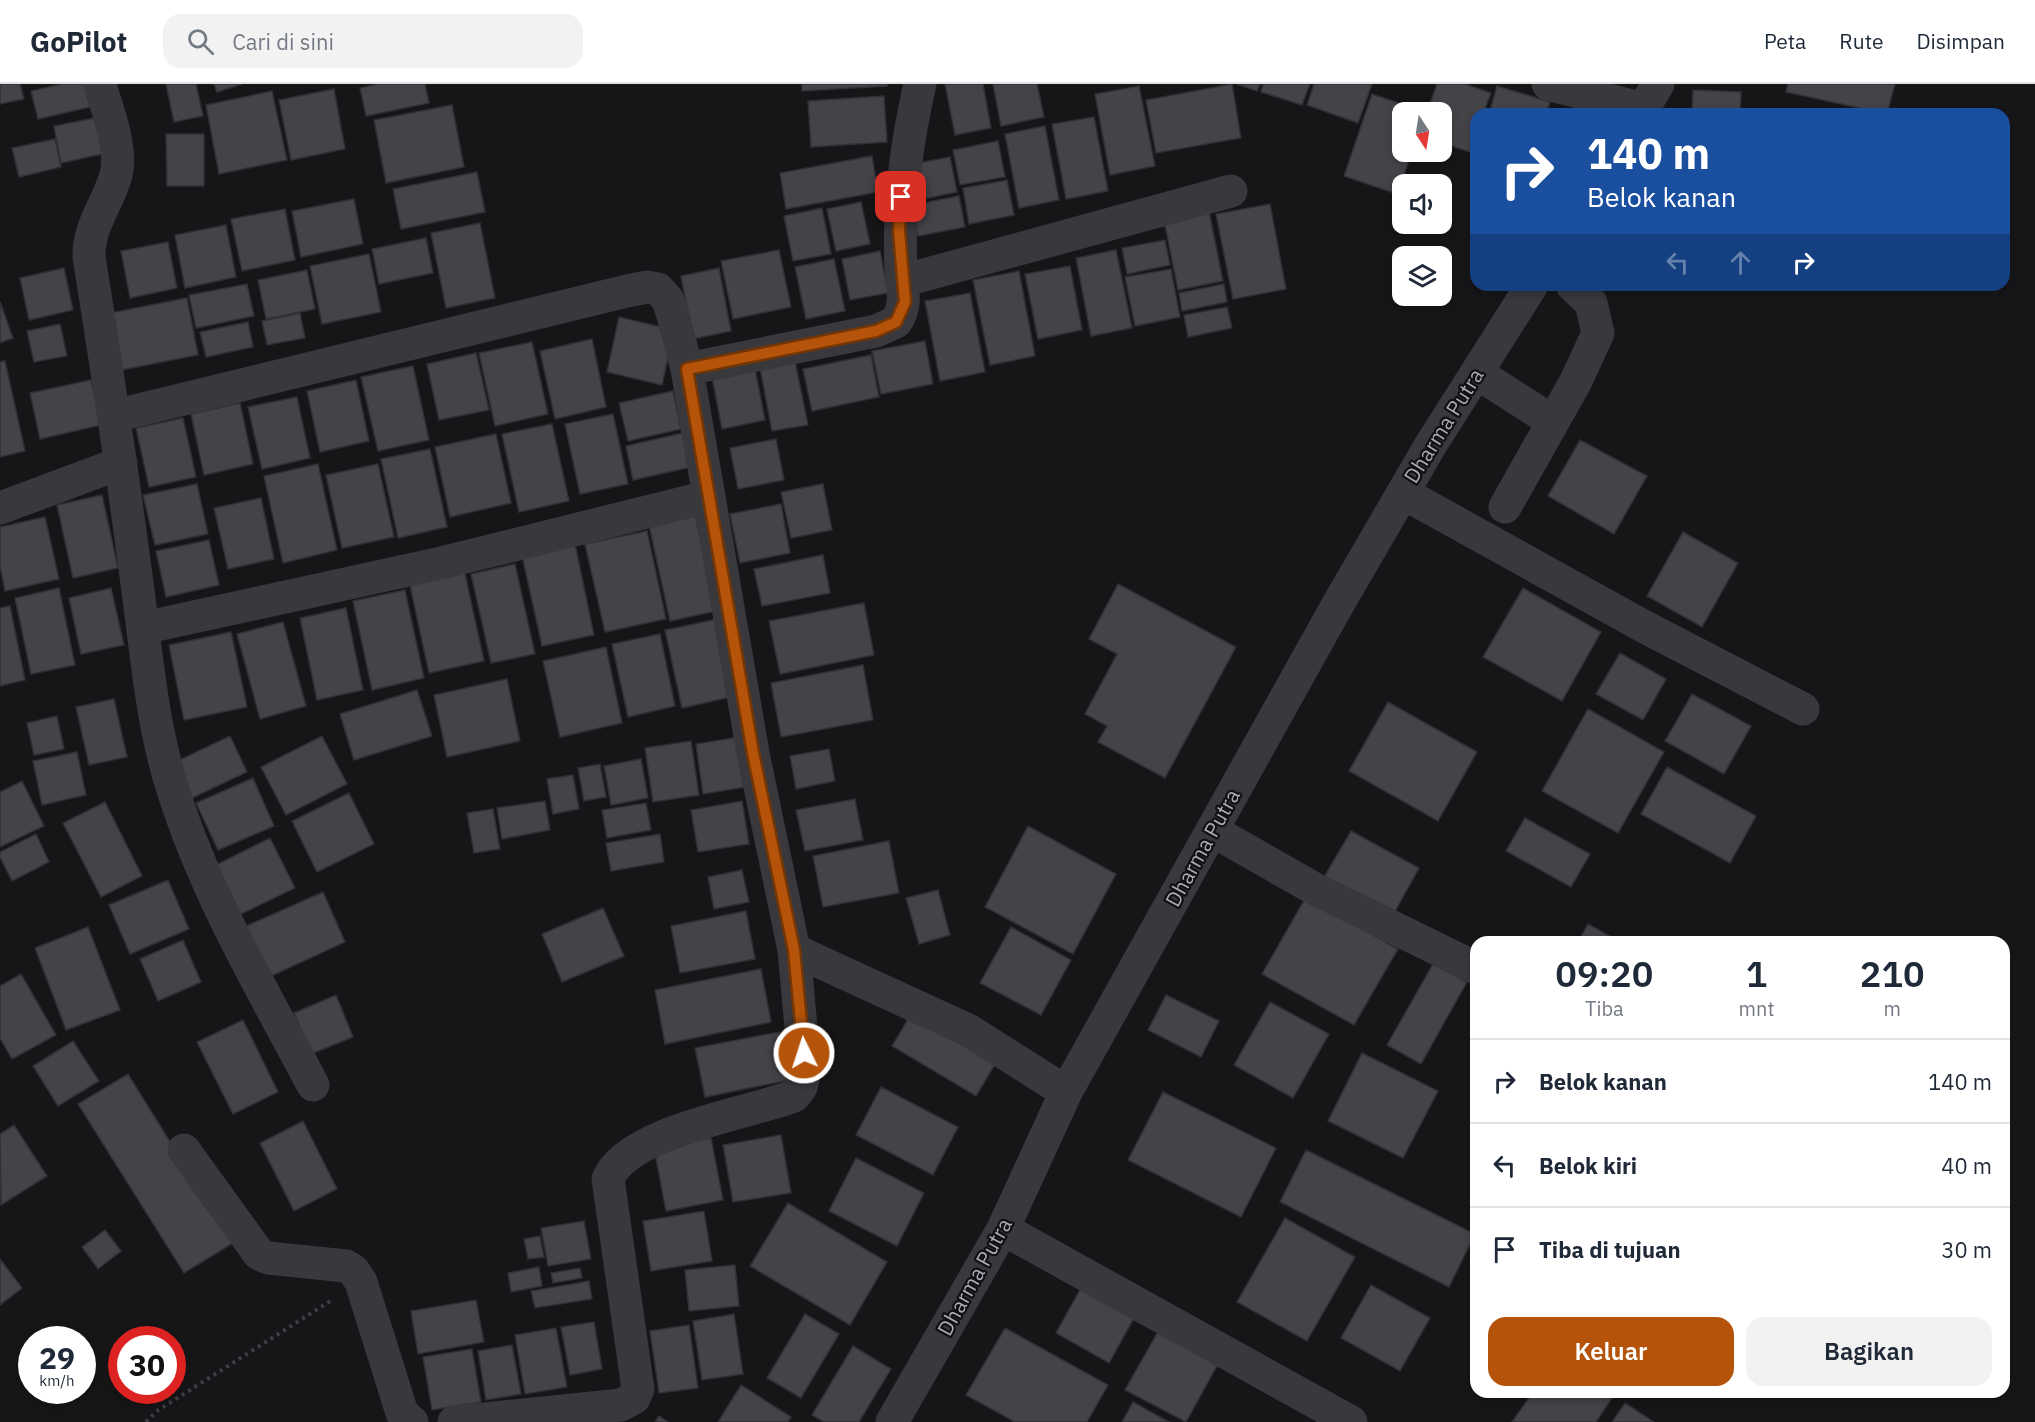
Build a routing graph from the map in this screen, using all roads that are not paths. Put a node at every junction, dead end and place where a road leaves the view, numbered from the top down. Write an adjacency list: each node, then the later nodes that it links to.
1 (100, 84): 11 (street)
2 (920, 84): 6 (street)
3 (1548, 84): 4 (street)
4 (1647, 102)
5 (1230, 191): 6 (street)
6 (902, 281): 9 (street)
7 (1528, 291): 10 (street, Dharma Putra)
8 (1578, 291): 12 (street)
9 (687, 369): 11 (street); 15 (street)
10 (1477, 373): 12 (street); 14 (street, Dharma Putra)
11 (114, 416): 13 (street)
12 (1551, 422): 16 (street)
13 (121, 463): 17 (street); 18 (street)
14 (1403, 493): 19 (street); 20 (street, Dharma Putra)
15 (707, 497): 18 (street); 21 (street)
16 (1505, 507)
17 (0, 508)
18 (143, 628): 23 (street)
19 (1803, 709)
20 (1213, 831): 22 (street); 24 (street, Dharma Putra)
21 (794, 950): 24 (street); 28 (street)
22 (1470, 965)
23 (313, 1085)
24 (1066, 1092): 26 (street, Dharma Putra)
25 (184, 1150): 27 (street)
26 (1003, 1229): 29 (street, Dharma Putra); 30 (street)
27 (412, 1422)
28 (454, 1422)
29 (892, 1422)
30 (1351, 1422)

